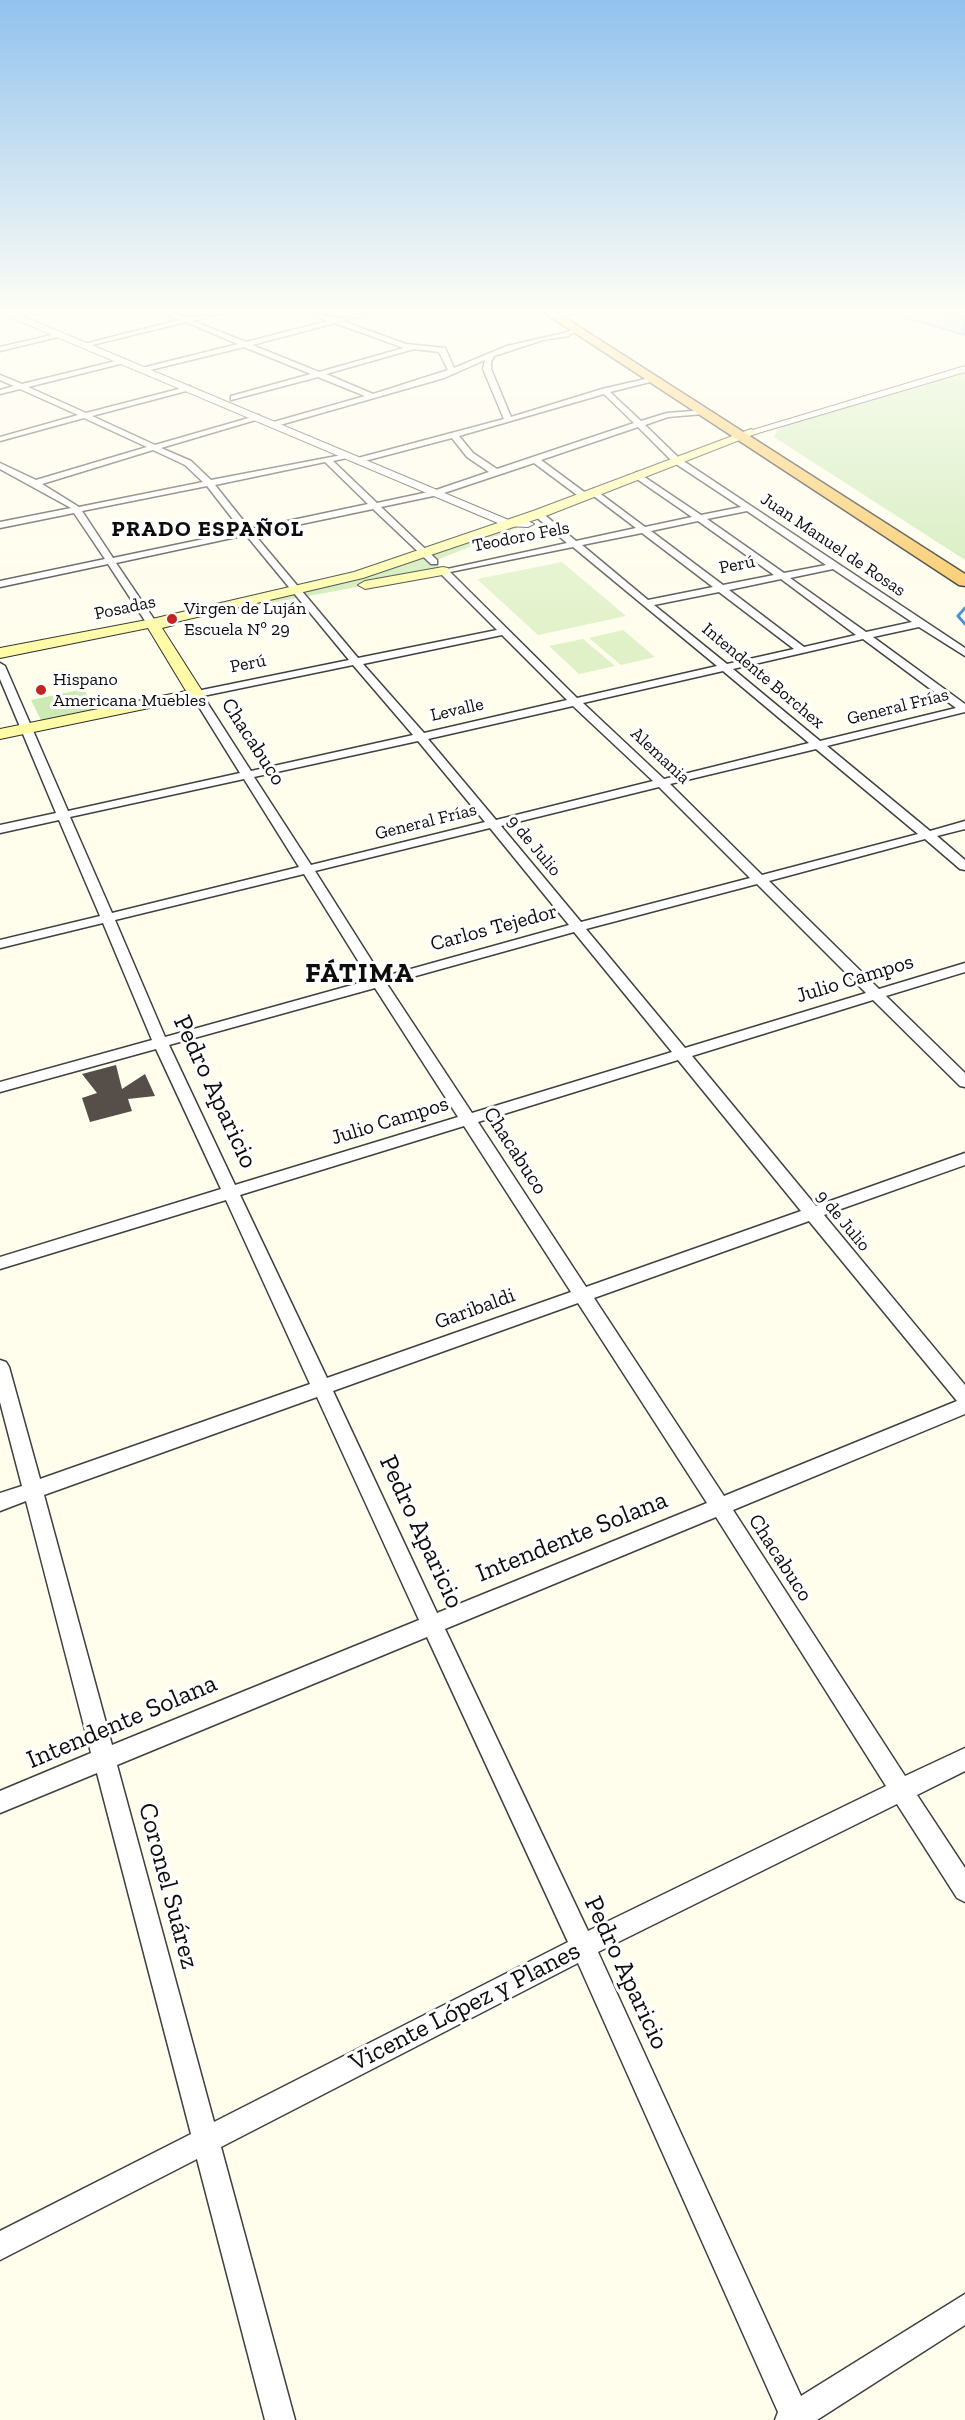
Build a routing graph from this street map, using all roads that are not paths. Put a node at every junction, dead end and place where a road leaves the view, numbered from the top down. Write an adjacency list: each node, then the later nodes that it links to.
1 (62, 423): 14 (street)
2 (102, 423): 15 (street, 9 de Julio)
3 (236, 423): 15 (street)
4 (277, 423): 10 (street)
5 (495, 423): 12 (street)
6 (641, 423): 11 (street)
7 (724, 423): 13 (highway)
8 (731, 423): 13 (highway)
9 (787, 423): 13 (street)
10 (273, 424): 16 (street)
11 (637, 424): 17 (street); 19 (street, Juan Manuel de Rosas)
12 (454, 435): 20 (street); 22 (street)
13 (747, 435): 19 (main road); 43 (highway); 45 (highway)
14 (0, 440)
15 (154, 447): 24 (street); 25 (street, 9 de Julio)
16 (344, 456): 18 (street); 20 (street)
17 (534, 459): 22 (street); 27 (street)
18 (327, 460): 25 (street); 28 (street, Alemania)
19 (676, 460): 23 (main road); 29 (street, Juan Manuel de Rosas)
20 (357, 461): 26 (street)
21 (2, 469): 24 (street, Chacabuco)
22 (495, 472): 26 (street)
23 (637, 475): 27 (main road); 32 (street)
24 (35, 483): 30 (street, Chacabuco)
25 (209, 483): 30 (street); 38 (street, 9 de Julio)
26 (435, 493): 28 (street); 33 (street)
27 (589, 494): 31 (main road); 37 (street)
28 (377, 506): 38 (street); 41 (street, Alemania)
29 (749, 508): 32 (street, Teodoro Fels); 42 (street, Juan Manuel de Rosas)
30 (77, 510): 35 (street); 40 (street, Chacabuco)
31 (538, 513): 33 (main road); 34 (main road); 36 (street, Intendente Borchex)
32 (698, 518): 37 (street, Teodoro Fels); 44 (street)
33 (508, 524): 34 (street); 41 (main road)
34 (528, 524): 36 (street); 41 (main road)
35 (0, 525)
36 (554, 526): 39 (street, Intendente Borchex)
37 (645, 530): 39 (street, Teodoro Fels); 47 (street)
38 (247, 533): 40 (street); 48 (street, 9 de Julio)
39 (577, 545): 41 (street, Teodoro Fels); 49 (street, Intendente Borchex)
40 (111, 561): 46 (street); 51 (street, Chacabuco)
41 (434, 561): 48 (main road, Teodoro Fels); 48 (main road); 52 (street, Alemania)
42 (834, 566): 44 (street, Perú); 50 (street, Juan Manuel de Rosas)
43 (965, 569)
44 (782, 576): 47 (street, Perú); 53 (street)
45 (965, 581)
46 (0, 584)
47 (722, 588): 49 (street, Perú); 54 (street)
48 (296, 593): 51 (main road, Posadas); 57 (street, 9 de Julio)
49 (647, 603): 59 (street, Intendente Borchex)
50 (921, 623): 53 (street, Levalle); 56 (street, Juan Manuel de Rosas)
51 (152, 624): 55 (main road, Posadas); 60 (main road, Chacabuco)
52 (504, 633): 57 (street, Perú); 61 (street, Alemania)
53 (863, 637): 54 (street, Levalle); 62 (street)
54 (802, 650): 59 (street, Levalle)
55 (0, 653)
56 (965, 653)
57 (355, 662): 60 (street, Perú); 65 (street, 9 de Julio)
58 (0, 666): 63 (street, Pedro Aparicio)
59 (725, 667): 61 (street, Levalle); 66 (street, Intendente Borchex)
60 (196, 694): 63 (main road, Perú); 67 (street, Chacabuco)
61 (575, 702): 65 (street, Levalle); 68 (street, Alemania)
62 (965, 709): 66 (street, General Frías)
63 (28, 728): 64 (main road, Perú); 69 (street, Pedro Aparicio)
64 (0, 734)
65 (421, 736): 67 (street, Levalle); 70 (street, 9 de Julio)
66 (818, 745): 68 (street, General Frías); 73 (street, Intendente Borchex)
67 (248, 775): 69 (street, Levalle); 75 (street, Chacabuco)
68 (662, 783): 70 (street, General Frías); 76 (street, Alemania)
69 (65, 814): 72 (street, Levalle); 77 (street, Pedro Aparicio)
70 (492, 824): 75 (street, General Frías); 78 (street, 9 de Julio)
71 (965, 825): 73 (street, Carlos Tejedor)
72 (0, 829)
73 (928, 835): 74 (street, Intendente Borchex); 76 (street, Carlos Tejedor)
74 (965, 866)
75 (308, 869): 77 (street, General Frías); 81 (street, Chacabuco)
76 (760, 879): 78 (street, Carlos Tejedor); 82 (street, Alemania)
77 (108, 918): 79 (street, General Frías); 83 (street, Pedro Aparicio)
78 (578, 927): 81 (street, Carlos Tejedor); 84 (street, 9 de Julio)
79 (0, 944)
80 (965, 967): 82 (street, Julio Campos)
81 (378, 981): 83 (street, Carlos Tejedor); 87 (street, Chacabuco)
82 (876, 994): 84 (street, Julio Campos); 85 (street, Alemania)
83 (160, 1042): 86 (street, Carlos Tejedor); 89 (street, Pedro Aparicio)
84 (681, 1053): 87 (street, Julio Campos); 90 (street, 9 de Julio)
85 (965, 1082)
86 (0, 1087)
87 (467, 1119): 89 (street, Julio Campos); 92 (street, Chacabuco)
88 (965, 1159): 90 (street, Garibaldi)
89 (230, 1192): 91 (street, Julio Campos); 94 (street, Pedro Aparicio)
90 (813, 1213): 92 (street, Garibaldi); 95 (street, 9 de Julio)
91 (0, 1263)
92 (582, 1295): 94 (street, Garibaldi); 99 (street, Chacabuco)
93 (0, 1367): 97 (street, Coronel Suárez)
94 (321, 1387): 97 (street, Garibaldi); 100 (street, Pedro Aparicio)
95 (965, 1398)
96 (965, 1406): 99 (street, Intendente Solana)
97 (33, 1490): 98 (street, Garibaldi); 101 (street, Coronel Suárez)
98 (0, 1502)
99 (719, 1505): 100 (street, Intendente Solana); 103 (street, Chacabuco)
100 (432, 1623): 101 (street, Intendente Solana); 106 (street, Pedro Aparicio)
101 (104, 1758): 104 (street, Intendente Solana); 107 (street, Coronel Suárez)
102 (965, 1759): 103 (street, Vicente López y Planes)
103 (902, 1790): 105 (street, Chacabuco); 106 (street, Vicente López y Planes)
104 (0, 1802)
105 (965, 1890)
106 (583, 1947): 107 (street, Vicente López y Planes); 110 (street, Pedro Aparicio)
107 (206, 2140): 108 (street, Vicente López y Planes); 111 (street, Coronel Suárez)
108 (0, 2246)
109 (965, 2308): 110 (street)
110 (794, 2419)
111 (280, 2420)

